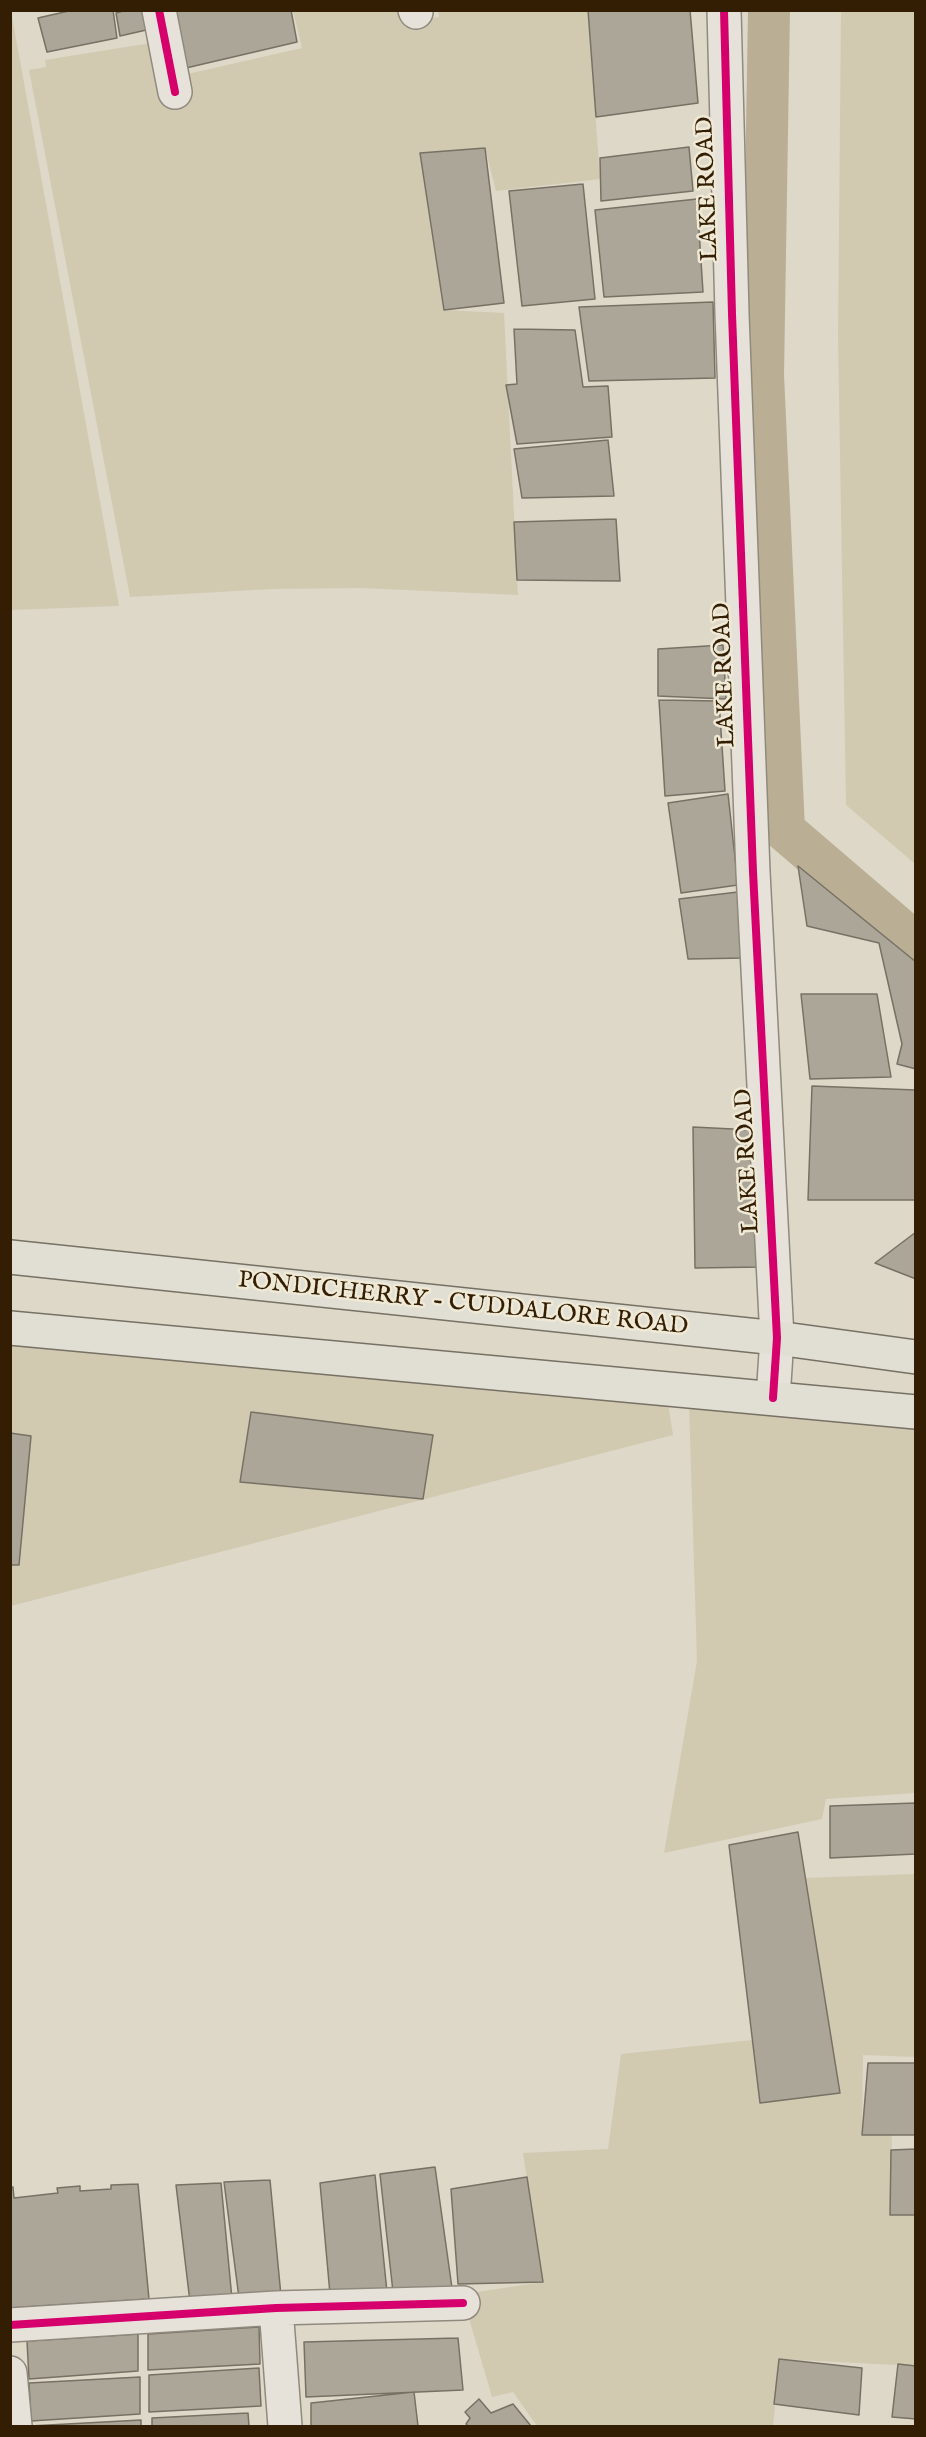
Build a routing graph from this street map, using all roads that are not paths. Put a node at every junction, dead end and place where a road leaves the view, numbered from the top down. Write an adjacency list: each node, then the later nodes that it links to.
1 (159, 10): 3 (street)
2 (724, 10): 6 (street, LAKE ROAD)
3 (175, 92)
4 (10, 1257): 6 (highway, PONDICHERRY - CUDDALORE ROAD)
5 (10, 1328): 8 (highway)
6 (777, 1338): 7 (highway, PONDICHERRY - CUDDALORE ROAD); 8 (street, LAKE ROAD)
7 (915, 1357)
8 (772, 1398): 9 (highway)
9 (915, 1412)
10 (463, 2303): 11 (street)
11 (276, 2308): 12 (street); 15 (street)
12 (10, 2325)
13 (10, 2373): 14 (street)
14 (15, 2427)
15 (285, 2427)

